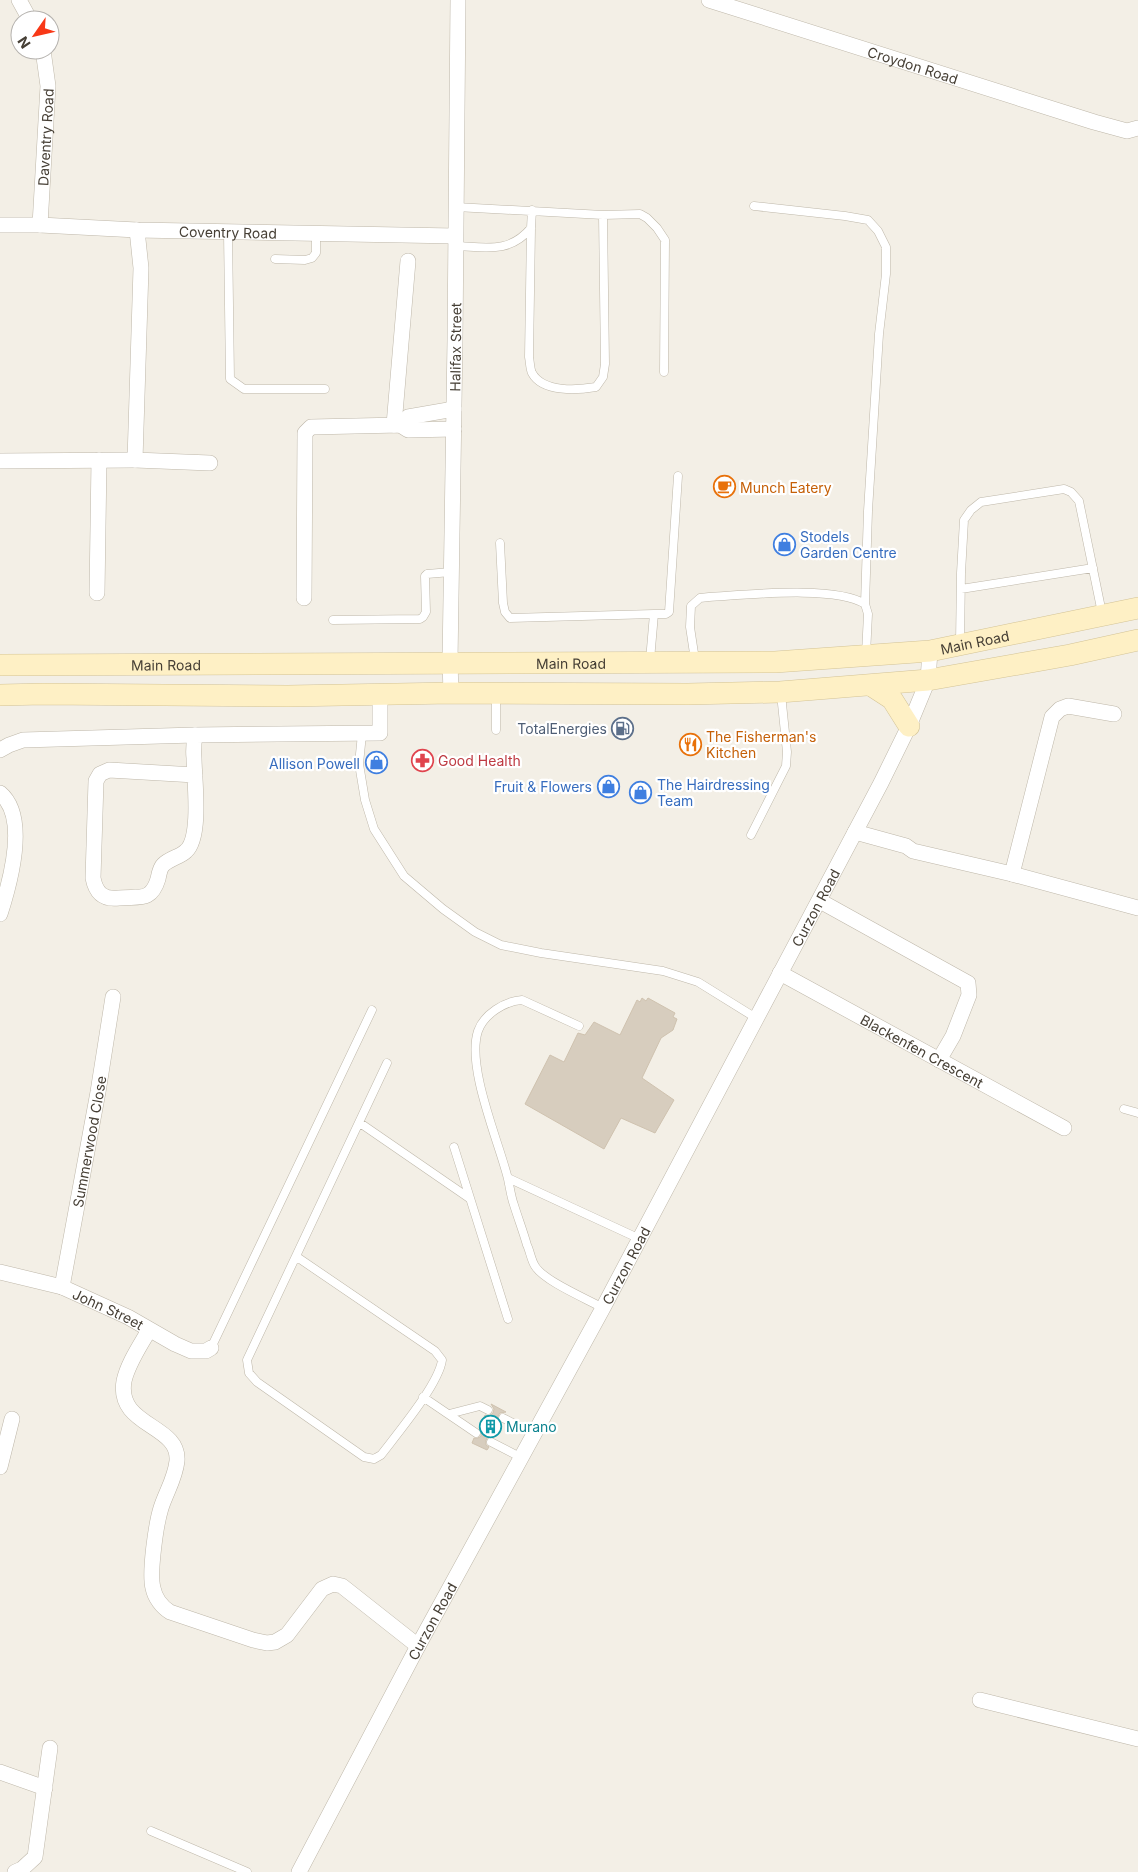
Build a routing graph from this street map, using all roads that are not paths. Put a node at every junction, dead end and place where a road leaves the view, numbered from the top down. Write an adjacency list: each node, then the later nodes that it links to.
1 (458, 0): 7 (street, Halifax Street)
2 (709, 0): 3 (street, Croydon Road)
3 (734, 4): 5 (street, Croydon Road)
4 (44, 60): 11 (street, Daventry Road)
5 (1138, 128)
6 (754, 206): 35 (lane)
7 (456, 207): 8 (lane); 16 (street, Halifax Street)
8 (532, 210): 9 (lane); 12 (lane)
9 (603, 214): 12 (lane); 19 (lane)
10 (0, 225): 11 (street, Coventry Road)
11 (40, 225): 13 (street, Coventry Road)
12 (531, 228): 16 (lane)
13 (137, 230): 14 (street, Coventry Road); 25 (street)
14 (228, 232): 15 (street, Coventry Road); 20 (lane)
15 (316, 233): 16 (street, Coventry Road); 17 (lane)
16 (455, 241): 21 (street, Halifax Street)
17 (275, 258)
18 (408, 261): 22 (street)
19 (664, 372)
20 (324, 389)
21 (454, 409): 22 (street); 23 (street, Halifax Street)
22 (397, 425): 23 (street); 34 (street)
23 (454, 429): 31 (street, Halifax Street)
24 (99, 460): 25 (street); 26 (street); 33 (street)
25 (136, 460): 27 (street)
26 (0, 461)
27 (210, 463)
28 (678, 476): 37 (lane)
29 (500, 543): 37 (lane)
30 (1093, 568): 32 (lane); 32 (lane); 38 (lane)
31 (452, 572): 39 (lane); 44 (street, Halifax Street)
32 (962, 589): 41 (lane)
33 (97, 593)
34 (304, 598)
35 (865, 604): 43 (lane); 46 (lane)
36 (1138, 608): 38 (main road, Main Road)
37 (654, 614): 45 (lane)
38 (1103, 615): 41 (main road, Main Road)
39 (333, 620)
40 (1138, 640): 48 (main road, Main Road)
41 (960, 645): 42 (main road, Main Road)
42 (930, 651): 43 (main road, Main Road); 48 (street, Curzon Road)
43 (866, 656): 46 (main road, Main Road)
44 (450, 662): 45 (main road, Main Road); 47 (main road, Main Road); 51 (street, Halifax Street)
45 (650, 662): 46 (main road, Main Road)
46 (695, 662)
47 (0, 665)
48 (928, 680): 49 (main road, Main Road); 56 (street, Curzon Road)
49 (872, 686): 50 (main road, Main Road); 56 (main road)
50 (780, 692): 52 (main road, Main Road); 63 (lane)
51 (451, 693): 52 (main road, Main Road); 54 (main road, Main Road)
52 (496, 694): 57 (lane)
53 (0, 695): 54 (main road, Main Road)
54 (380, 695): 58 (street)
55 (1114, 714): 65 (street)
56 (909, 726): 64 (street, Curzon Road)
57 (496, 730)
58 (362, 734): 59 (street); 72 (lane)
59 (195, 735): 60 (street); 61 (street)
60 (0, 750)
61 (195, 775): 61 (street)
62 (0, 793): 68 (street)
63 (751, 835)
64 (853, 836): 65 (street); 66 (street, Curzon Road)
65 (1012, 874): 67 (street)
66 (820, 901): 69 (street, Curzon Road); 74 (street)
67 (1138, 908)
68 (0, 914)
69 (780, 973): 72 (street, Curzon Road); 74 (street, Blackenfen Crescent)
70 (113, 996): 86 (street, Summerwood Close)
71 (372, 1010): 90 (lane)
72 (756, 1018): 83 (street, Curzon Road)
73 (579, 1026): 81 (lane)
74 (939, 1060): 79 (street, Blackenfen Crescent)
75 (388, 1063): 78 (lane)
76 (1124, 1109): 77 (lane)
77 (1138, 1113)
78 (360, 1123): 82 (lane); 84 (lane)
79 (1064, 1128)
80 (454, 1147): 82 (lane)
81 (508, 1178): 83 (lane); 87 (lane)
82 (470, 1199): 88 (lane)
83 (640, 1239): 87 (street, Curzon Road)
84 (297, 1256): 91 (lane); 91 (lane)
85 (0, 1272): 86 (street, John Street)
86 (62, 1287): 89 (street, John Street)
87 (603, 1308): 97 (street, Curzon Road)
88 (508, 1320)
89 (149, 1330): 90 (street, John Street); 101 (street)
90 (211, 1348)
91 (423, 1398): 93 (lane)
92 (488, 1410): 93 (lane)
93 (449, 1414): 96 (lane)
94 (503, 1418): 97 (lane)
95 (12, 1419): 100 (street)
96 (476, 1434)
97 (534, 1434): 99 (street, Curzon Road)
98 (491, 1442): 99 (lane)
99 (522, 1458): 101 (street, Curzon Road)
100 (0, 1467)
101 (418, 1646): 110 (street, Curzon Road)
102 (980, 1700): 103 (street)
103 (1138, 1739)
104 (50, 1748): 106 (street)
105 (0, 1772): 106 (street)
106 (45, 1788): 108 (street)
107 (151, 1831): 109 (lane)
108 (20, 1871)
109 (247, 1872)
110 (299, 1872)

